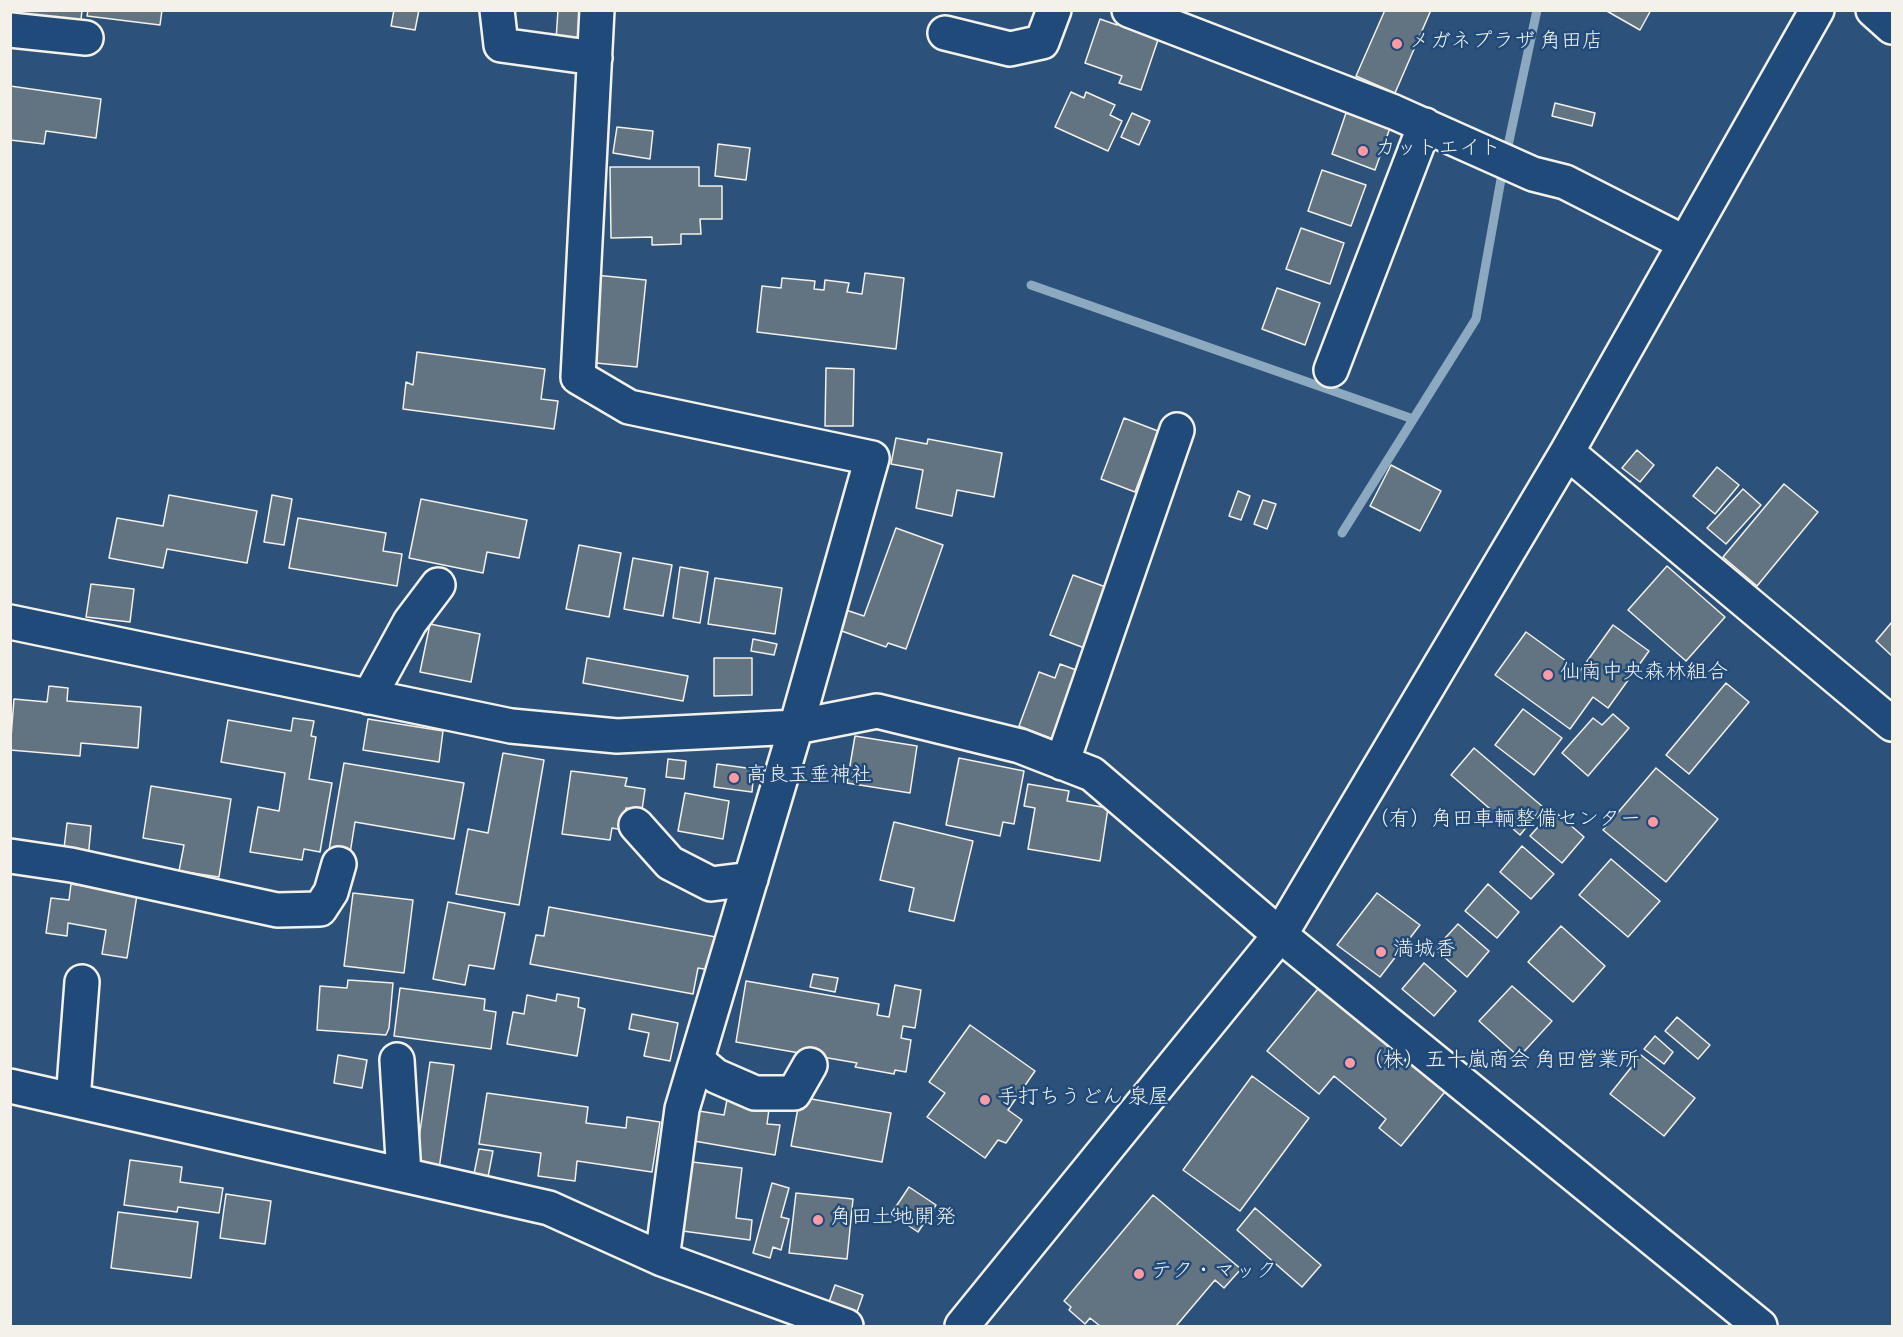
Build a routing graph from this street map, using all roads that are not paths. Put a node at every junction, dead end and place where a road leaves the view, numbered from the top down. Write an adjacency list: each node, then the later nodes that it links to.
1 (497, 10): 11 (street)
2 (597, 10): 11 (street)
3 (1054, 10): 9 (street)
4 (1129, 10): 12 (street)
5 (1817, 10): 13 (street)
6 (1872, 10): 7 (street)
7 (1893, 27)
8 (10, 30): 10 (street)
9 (945, 33)
10 (86, 38)
11 (595, 58): 21 (street)
12 (1425, 126): 13 (street); 14 (street)
13 (1685, 243): 16 (street)
14 (1331, 370)
15 (1177, 430): 22 (street)
16 (1567, 452): 20 (street); 27 (street)
17 (438, 585): 19 (street)
18 (10, 622): 19 (street)
19 (369, 697): 21 (street)
20 (1893, 724)
21 (796, 727): 22 (street); 26 (street)
22 (1062, 763): 27 (street)
23 (636, 825): 26 (street)
24 (10, 856): 25 (street)
25 (339, 864)
26 (751, 879): 30 (street)
27 (1280, 935): 37 (street); 38 (street)
28 (82, 982): 33 (street)
29 (397, 1060): 34 (street)
30 (697, 1060): 31 (street); 35 (street)
31 (810, 1065)
32 (10, 1086): 33 (street)
33 (73, 1100): 34 (street)
34 (404, 1175): 35 (street)
35 (662, 1259): 36 (street)
36 (846, 1326)
37 (962, 1326)
38 (1760, 1326)

